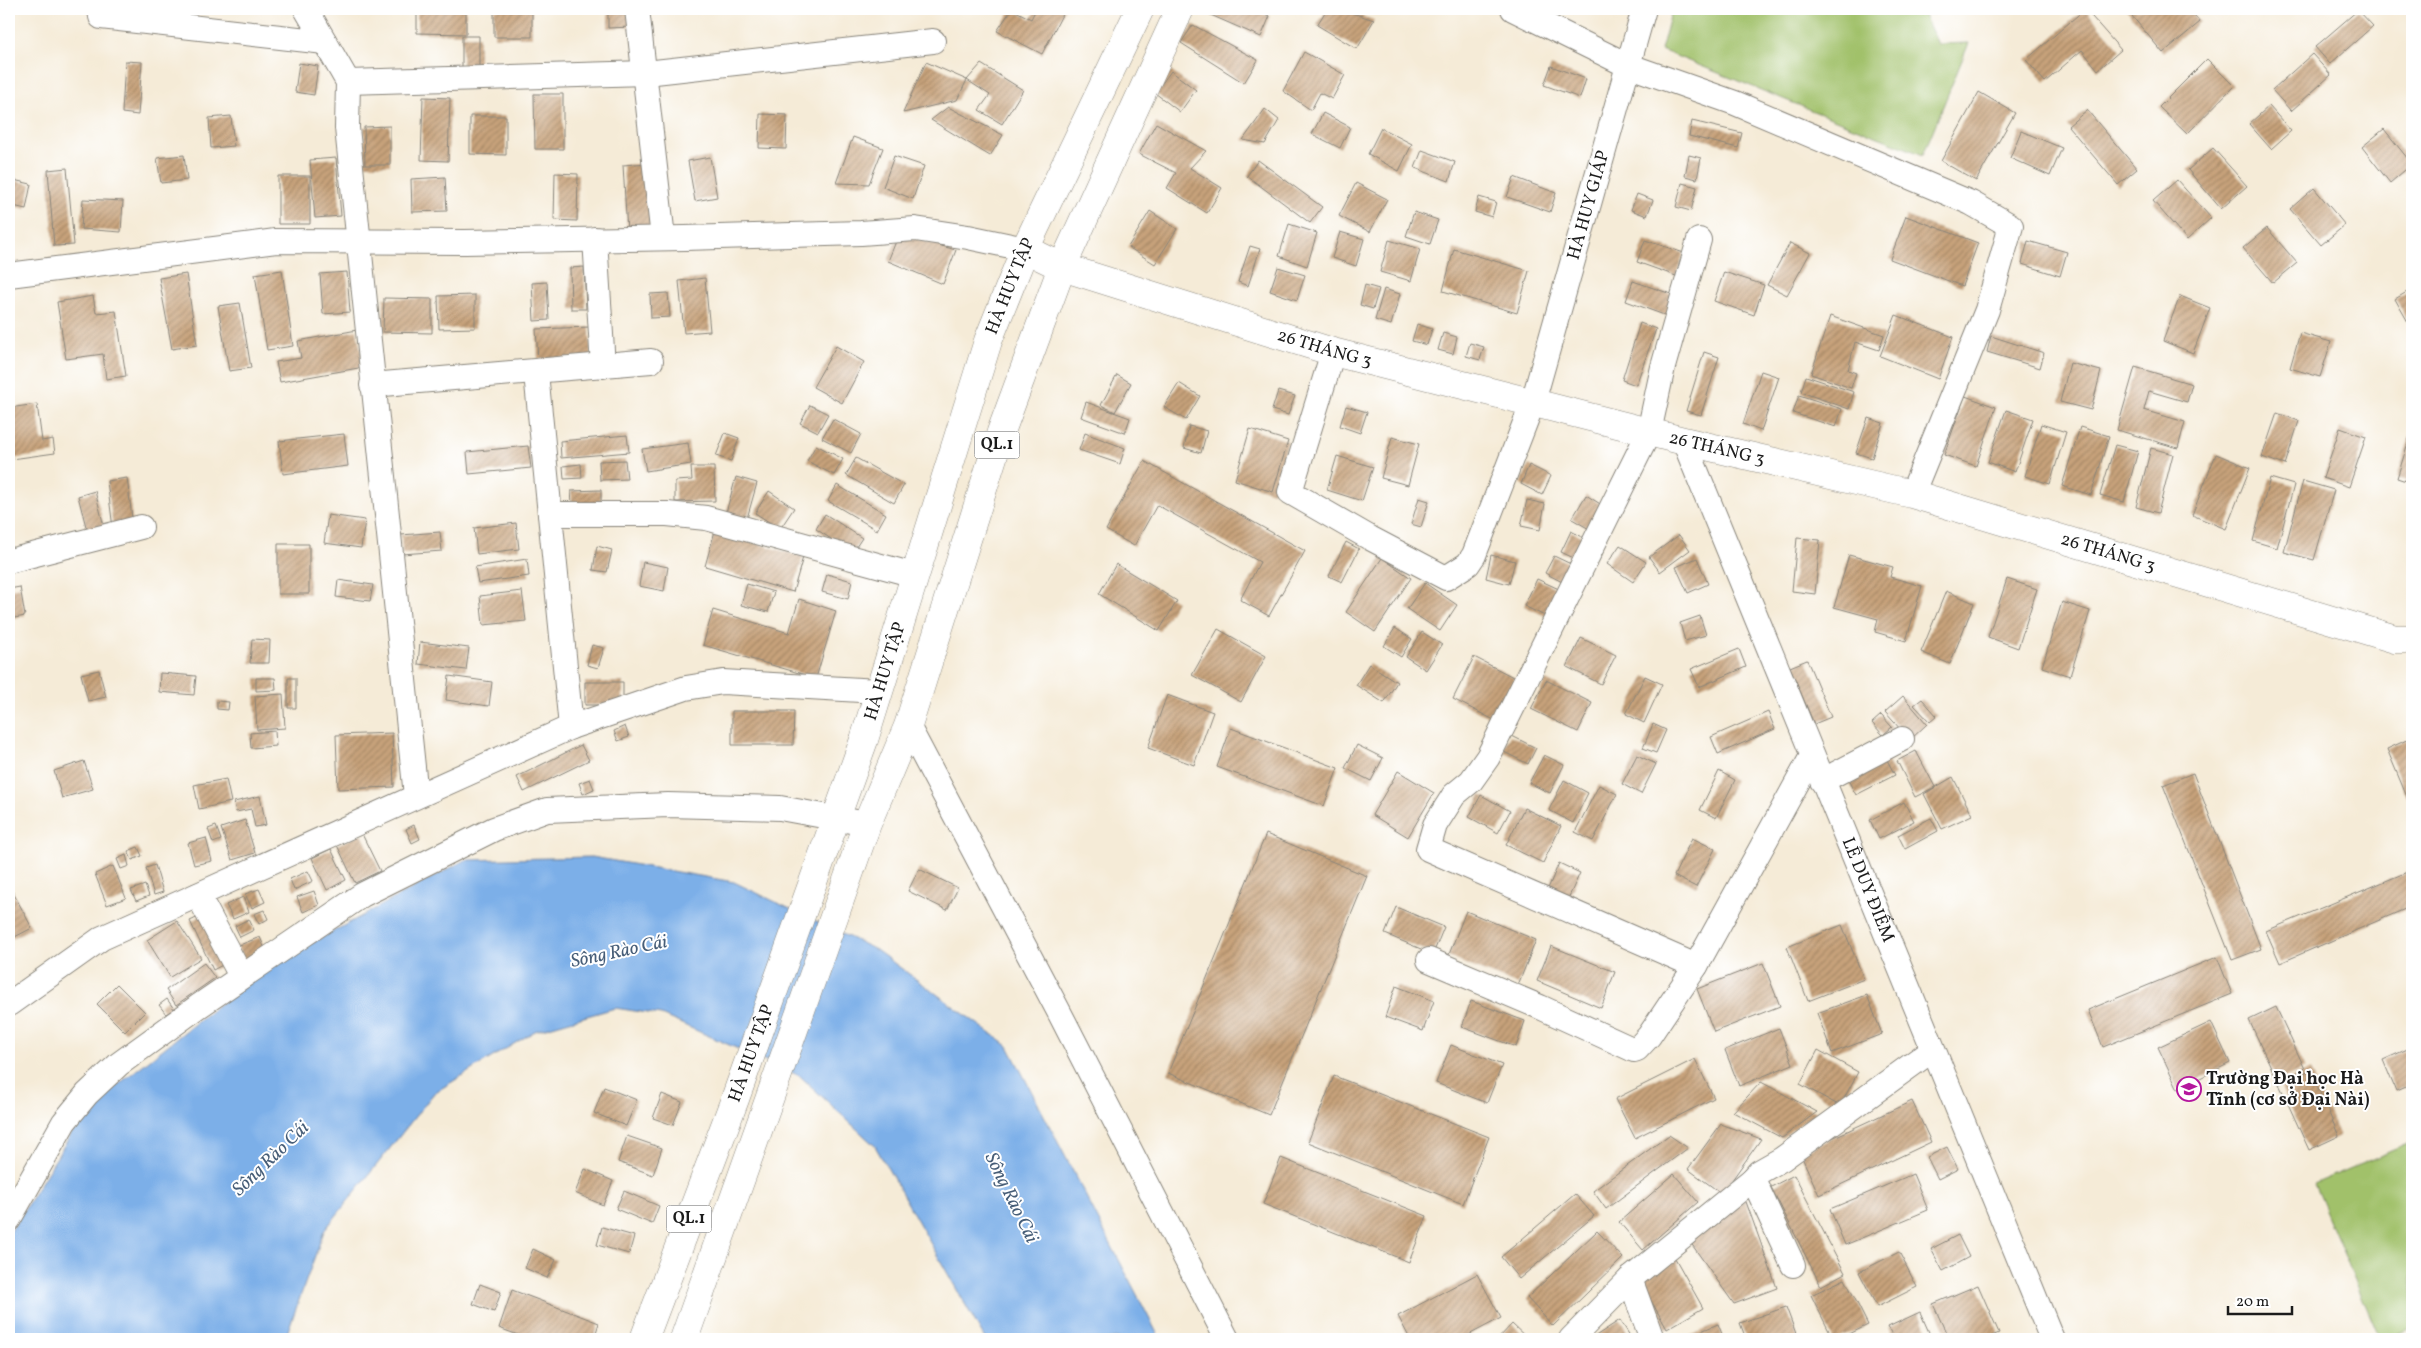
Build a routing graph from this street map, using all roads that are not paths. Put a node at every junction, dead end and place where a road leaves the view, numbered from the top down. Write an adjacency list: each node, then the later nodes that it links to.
1 (100, 9): 9 (street)
2 (306, 9): 9 (street)
3 (638, 9): 11 (street)
4 (1140, 9): 17 (main road, HÀ HUY TẬP / QL.1)
5 (1180, 9): 18 (main road, HÀ HUY TẬP / QL.1)
6 (1512, 9): 10 (street)
7 (1644, 9): 10 (street, HÀ HUY GIÁP)
8 (933, 41): 11 (street)
9 (325, 42): 12 (street)
10 (1626, 65): 25 (street, HÀ HUY GIÁP); 28 (street)
11 (646, 73): 12 (street); 13 (street)
12 (348, 82): 16 (street)
13 (664, 238): 14 (street); 17 (street)
14 (595, 239): 16 (street); 22 (street)
15 (1699, 240): 26 (street)
16 (358, 241): 19 (street); 24 (street)
17 (1025, 249): 18 (main road, 26 THÁNG 3); 32 (main road, HÀ HUY TẬP / QL.1)
18 (1062, 267): 20 (main road, 26 THÁNG 3); 35 (main road, HÀ HUY TẬP / QL.1)
19 (9, 275)
20 (1333, 352): 25 (main road, 26 THÁNG 3); 25 (street, HÀ HUY GIÁP)
21 (651, 362): 22 (street)
22 (603, 366): 23 (street)
23 (536, 373): 24 (street); 29 (street)
24 (372, 385): 40 (street)
25 (1533, 402): 26 (main road, 26 THÁNG 3)
26 (1649, 432): 27 (main road, 26 THÁNG 3); 45 (street)
27 (1684, 441): 28 (main road, 26 THÁNG 3); 38 (street, LÊ DUY ĐIẾM)
28 (1912, 494): 33 (main road, 26 THÁNG 3)
29 (550, 514): 32 (street); 36 (street)
30 (141, 527): 31 (street)
31 (9, 561)
32 (914, 576): 34 (main road, HÀ HUY TẬP / QL.1)
33 (2412, 639)
34 (878, 691): 36 (street); 41 (main road, HÀ HUY TẬP / QL.1)
35 (908, 726): 42 (main road, HÀ HUY TẬP / QL.1); 55 (street)
36 (571, 727): 40 (street)
37 (1902, 739): 39 (street)
38 (1812, 756): 39 (street, LÊ DUY ĐIẾM); 45 (street)
39 (1822, 781): 48 (street, LÊ DUY ĐIẾM)
40 (416, 796): 43 (street)
41 (835, 818): 42 (street); 46 (street); 54 (main road, HÀ HUY TẬP / QL.1)
42 (867, 824): 53 (main road, HÀ HUY TẬP / QL.1)
43 (198, 895): 46 (street); 47 (street)
44 (1429, 960): 45 (street)
45 (1696, 966)
46 (241, 976): 50 (street)
47 (9, 1004)
48 (1932, 1050): 49 (street); 58 (street, LÊ DUY ĐIẾM)
49 (1753, 1179): 51 (street); 52 (street)
50 (9, 1219)
51 (1793, 1265)
52 (1630, 1280): 56 (street); 57 (street)
53 (687, 1338)
54 (644, 1339)
55 (1227, 1339)
56 (1571, 1339)
57 (1652, 1339)
58 (2052, 1339)

